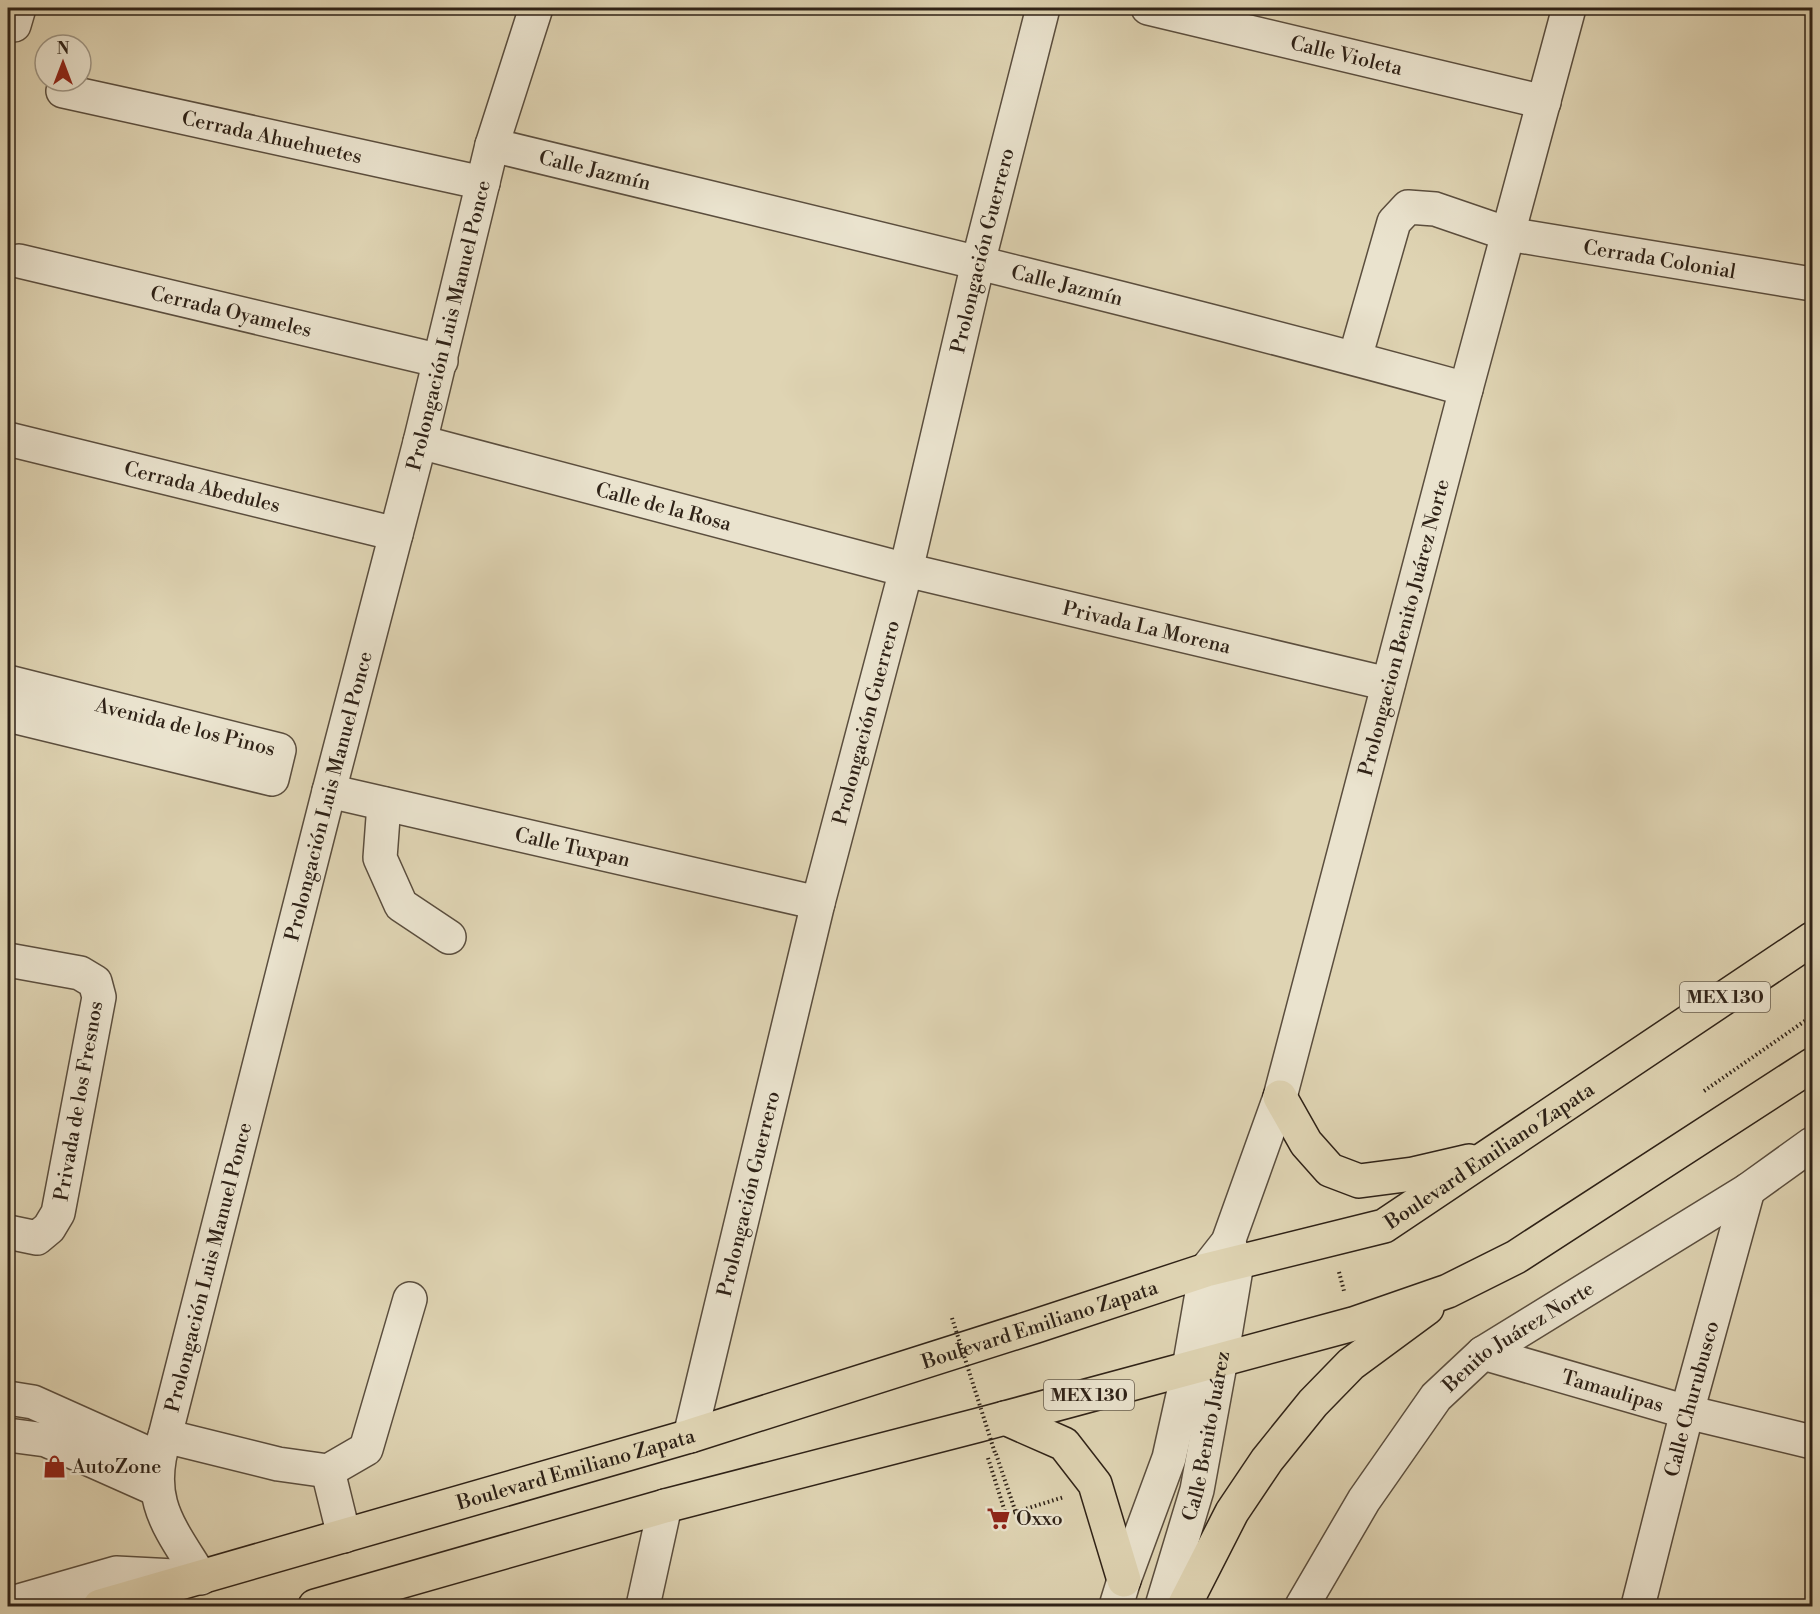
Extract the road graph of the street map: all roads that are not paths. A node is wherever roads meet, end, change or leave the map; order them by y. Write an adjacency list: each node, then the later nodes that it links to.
1 (536, 8): 7 (street, Prolongación Luis Manuel Ponce)
2 (1043, 8): 11 (street, Prolongación Guerrero)
3 (1148, 8): 6 (street, Calle Violeta)
4 (1569, 8): 6 (street, Prolongacion Benito Juárez Norte)
5 (72, 93): 8 (street, Cerrada Ahuehuetes)
6 (1544, 102): 9 (street, Prolongacion Benito Juárez Norte)
7 (492, 145): 8 (street, Prolongación Luis Manuel Ponce); 11 (street, Calle Jazmín)
8 (483, 183): 14 (street, Prolongación Luis Manuel Ponce)
9 (1508, 234): 12 (street, Cerrada Colonial); 13 (street, Cerrada Colonial); 15 (street, Prolongacion Benito Juárez Norte)
10 (19, 261): 14 (street, Cerrada Oyameles)
11 (978, 263): 13 (street, Calle Jazmín); 19 (street, Prolongación Guerrero)
12 (1812, 284)
13 (1355, 358): 15 (street, Calle Jazmín)
14 (441, 361): 17 (street, Prolongación Luis Manuel Ponce)
15 (1466, 389): 21 (street, Prolongacion Benito Juárez Norte)
16 (8, 439): 18 (street, Cerrada Abedules)
17 (420, 442): 18 (street, Prolongación Luis Manuel Ponce); 19 (street, Calle de la Rosa)
18 (396, 534): 23 (street, Prolongación Luis Manuel Ponce)
19 (906, 570): 21 (street, Privada La Morena); 25 (street, Prolongación Guerrero)
20 (8, 682): 22 (street, Avenida de los Pinos)
21 (1388, 684): 30 (street, Prolongacion Benito Juárez Norte)
22 (8, 715)
23 (329, 791): 24 (street, Calle Tuxpan); 47 (street, Prolongación Luis Manuel Ponce)
24 (384, 804): 25 (street, Calle Tuxpan); 26 (street)
25 (818, 903): 45 (street, Prolongación Guerrero)
26 (450, 938)
27 (1812, 939): 32 (main road, Boulevard Emiliano Zapata / MEX 130)
28 (8, 960): 34 (street, Privada de los Fresnos)
29 (1812, 1065): 36 (main road, MEX 130)
30 (1280, 1096): 32 (main road); 35 (street, Prolongacion Benito Juárez Norte)
31 (1812, 1144): 33 (street, Benito Juárez Norte)
32 (1488, 1156): 35 (main road, Boulevard Emiliano Zapata / MEX 130)
33 (1748, 1190): 38 (street, Benito Juárez Norte); 42 (street, Calle Churubusco)
34 (8, 1232)
35 (1224, 1258): 39 (street, Calle Benito Juárez); 40 (street, Calle Benito Juárez); 45 (main road, Boulevard Emiliano Zapata / MEX 130)
36 (1448, 1292): 39 (main road, MEX 130); 60 (main road)
37 (410, 1299): 48 (street)
38 (1483, 1353): 42 (street, Tamaulipas); 61 (street, Benito Juárez Norte)
39 (1221, 1359): 40 (main road, MEX 130); 59 (street, Calle Benito Juárez)
40 (1189, 1368): 43 (main road, MEX 130); 53 (street, Calle Benito Juárez)
41 (8, 1398): 47 (street)
42 (1687, 1412): 46 (street, Tamaulipas); 62 (street, Calle Churubusco)
43 (992, 1422): 49 (main road, MEX 130); 53 (main road)
44 (8, 1435): 47 (street)
45 (690, 1437): 50 (main road, Boulevard Emiliano Zapata / MEX 130)
46 (1812, 1443)
47 (160, 1461): 48 (street); 51 (street)
48 (328, 1471): 50 (street)
49 (665, 1506): 52 (main road, MEX 130); 58 (street)
50 (344, 1536): 51 (main road, Boulevard Emiliano Zapata / MEX 130)
51 (201, 1578): 54 (street, Boulevard Emiliano Zapata); 55 (main road, Boulevard Emiliano Zapata / MEX 130)
52 (403, 1581): 56 (main road, MEX 130); 57 (street)
53 (1120, 1593)
54 (8, 1604)
55 (104, 1605)
56 (315, 1606)
57 (357, 1606)
58 (643, 1606)
59 (1162, 1606)
60 (1184, 1606)
61 (1302, 1606)
62 (1638, 1606)

